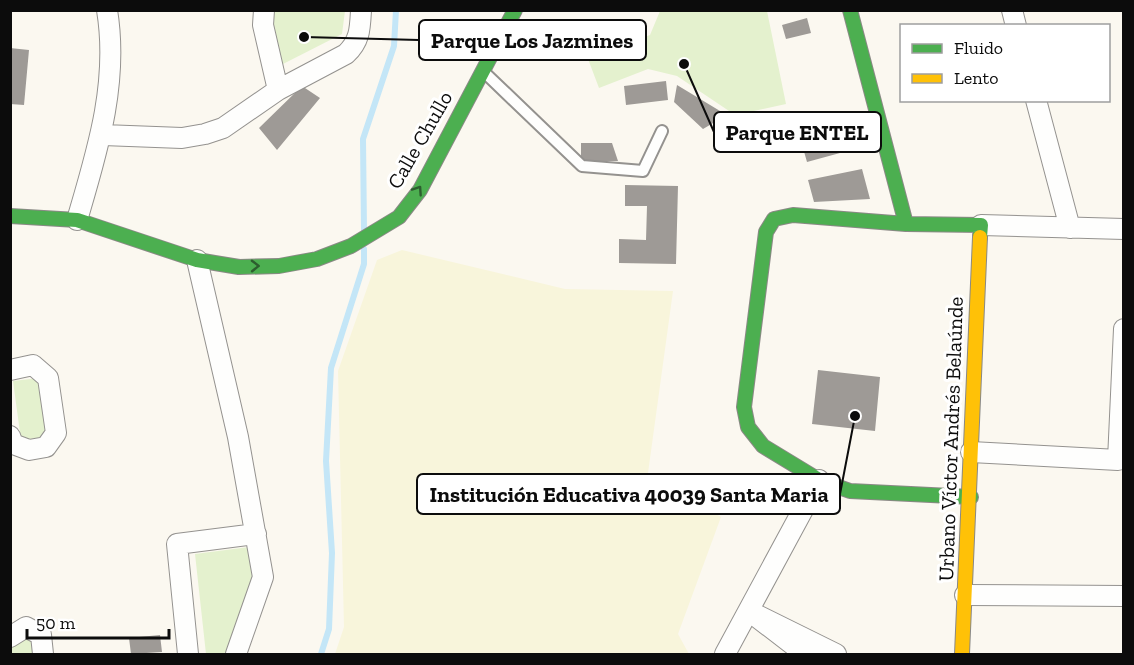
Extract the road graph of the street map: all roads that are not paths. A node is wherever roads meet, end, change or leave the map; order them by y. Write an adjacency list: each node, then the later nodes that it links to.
1 (107, 10): 10 (street)
2 (264, 10): 7 (street)
3 (361, 10): 7 (street)
4 (515, 10): 6 (street, Calle Chullo)
5 (850, 10): 13 (street)
6 (482, 70): 9 (lane); 17 (street, Calle Chullo, one-way to 6)
7 (278, 90): 10 (street)
8 (1037, 102): 15 (street)
9 (662, 131)
10 (103, 135): 12 (street)
11 (10, 216): 12 (street, Calle Chullo)
12 (77, 220): 17 (street, Calle Chullo)
13 (906, 224): 14 (street); 24 (street)
14 (981, 225): 15 (street); 22 (street, Urbano Víctor Andrés Belaúnde)
15 (1070, 228): 16 (street)
16 (1124, 229)
17 (197, 260): 26 (street)
18 (1124, 330): 19 (street)
19 (1123, 361): 23 (street)
20 (10, 370): 21 (street)
21 (10, 436)
22 (971, 452): 23 (street); 25 (street, Urbano Víctor Andrés Belaúnde)
23 (1121, 460)
24 (819, 480): 25 (street); 29 (street)
25 (970, 497): 27 (street, Urbano Víctor Andrés Belaúnde)
26 (256, 534): 32 (street); 33 (street)
27 (965, 595): 28 (street); 37 (street, Urbano Víctor Andrés Belaúnde)
28 (1124, 596)
29 (749, 611): 34 (street); 35 (street); 36 (street)
30 (10, 637): 31 (street)
31 (44, 654)
32 (188, 654)
33 (236, 654)
34 (725, 654)
35 (806, 654)
36 (836, 654)
37 (962, 654)

